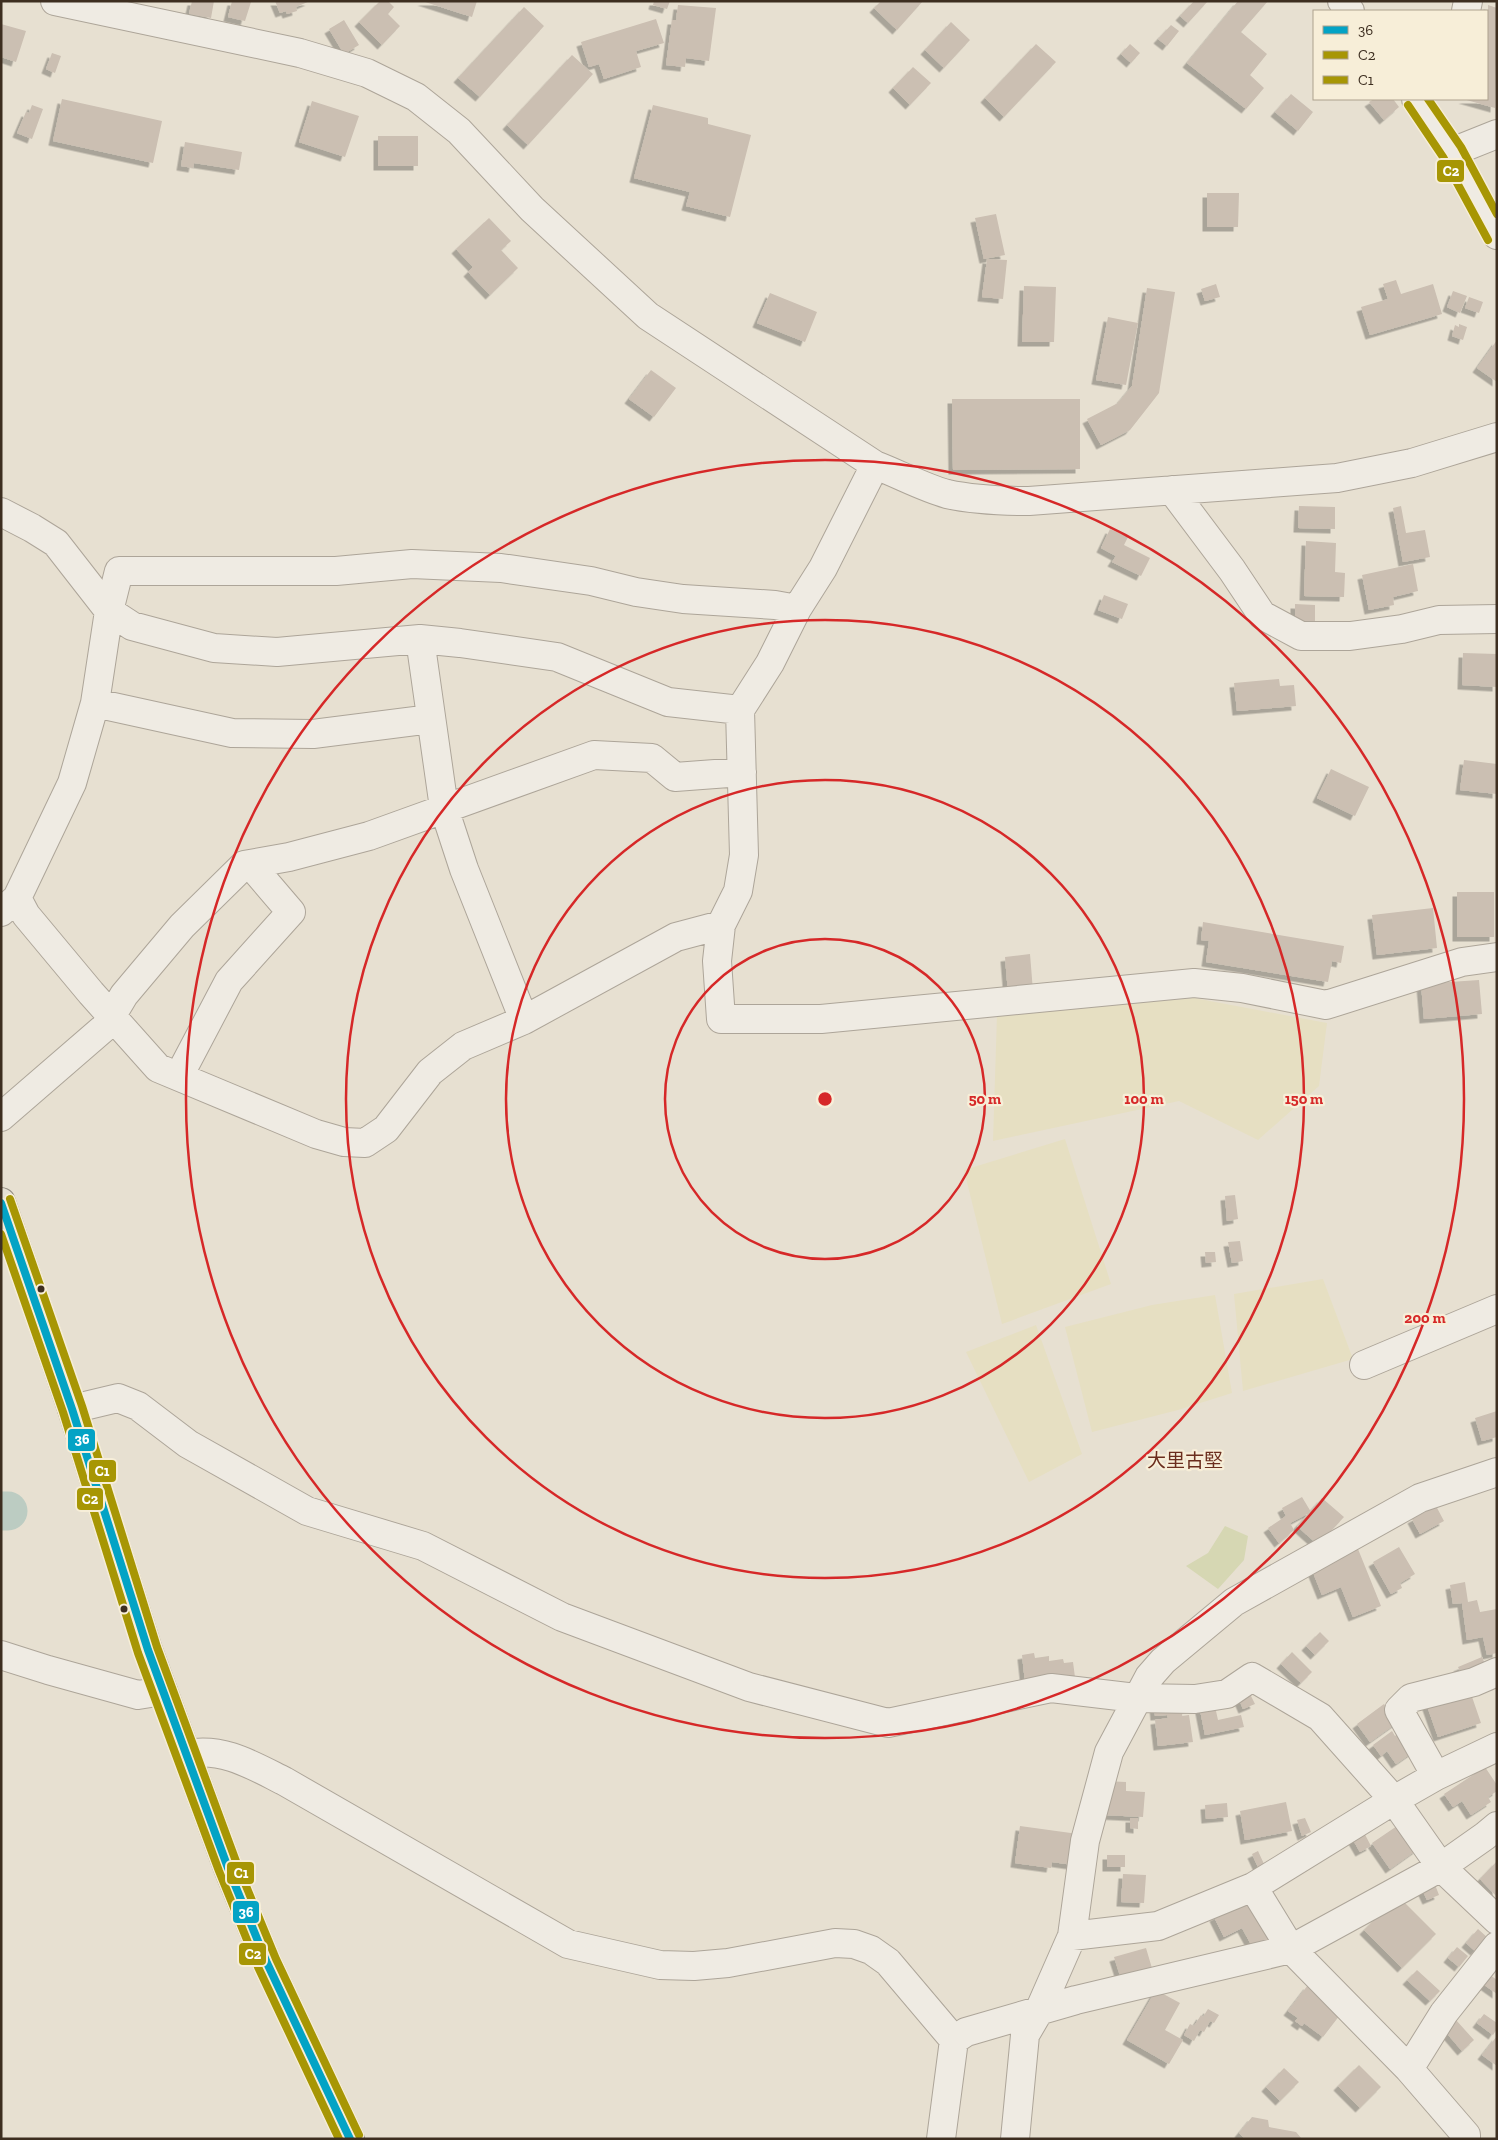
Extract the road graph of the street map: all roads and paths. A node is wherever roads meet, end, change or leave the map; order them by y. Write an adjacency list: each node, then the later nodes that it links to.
1 (55, 1): 7 (street)
2 (1426, 102): 4 (street)
3 (1497, 134): 4 (street)
4 (1452, 152): 5 (street)
5 (1497, 234)
6 (1497, 437): 8 (street)
7 (875, 464): 8 (street); 10 (street)
8 (1172, 490): 12 (street)
9 (1, 512): 11 (street)
10 (797, 609): 11 (street); 15 (street)
11 (109, 611): 13 (street); 14 (street)
12 (1497, 620)
13 (420, 639): 15 (street); 16 (street)
14 (95, 703): 16 (street); 20 (street)
15 (740, 710): 17 (street)
16 (431, 719): 18 (street)
17 (742, 772): 18 (street); 21 (street)
18 (444, 808): 19 (street); 24 (street)
19 (250, 864): 23 (street); 25 (street)
20 (9, 905): 23 (street)
21 (721, 925): 22 (street); 24 (street)
22 (1497, 957)
23 (112, 1014): 25 (street); 26 (street)
24 (524, 1020): 25 (street)
25 (179, 1076)
26 (1, 1117)
27 (1, 1202): 28 (main road)
28 (6, 1232): 31 (main road)
29 (1497, 1309): 30 (street)
30 (1364, 1365)
31 (72, 1409): 35 (main road); 36 (street)
32 (1497, 1472): 36 (street)
33 (1, 1654): 35 (street)
34 (1497, 1672): 39 (street)
35 (163, 1691): 38 (main road)
36 (1136, 1698): 40 (street); 45 (street)
37 (1497, 1747): 39 (street)
38 (187, 1754): 49 (street); 51 (main road)
39 (1436, 1776): 40 (street)
40 (1394, 1800): 42 (street); 43 (street)
41 (1497, 1826): 42 (street)
42 (1441, 1867): 44 (street); 47 (street)
43 (1253, 1887): 45 (street); 47 (street)
44 (1497, 1920)
45 (1072, 1936): 48 (street)
46 (1497, 1946): 50 (street)
47 (1291, 1949): 48 (street); 50 (street)
48 (1039, 2010): 49 (street); 53 (street)
49 (954, 2040): 52 (street)
50 (1409, 2068): 54 (street)
51 (350, 2139)
52 (941, 2139)
53 (1015, 2139)
54 (1466, 2139)

